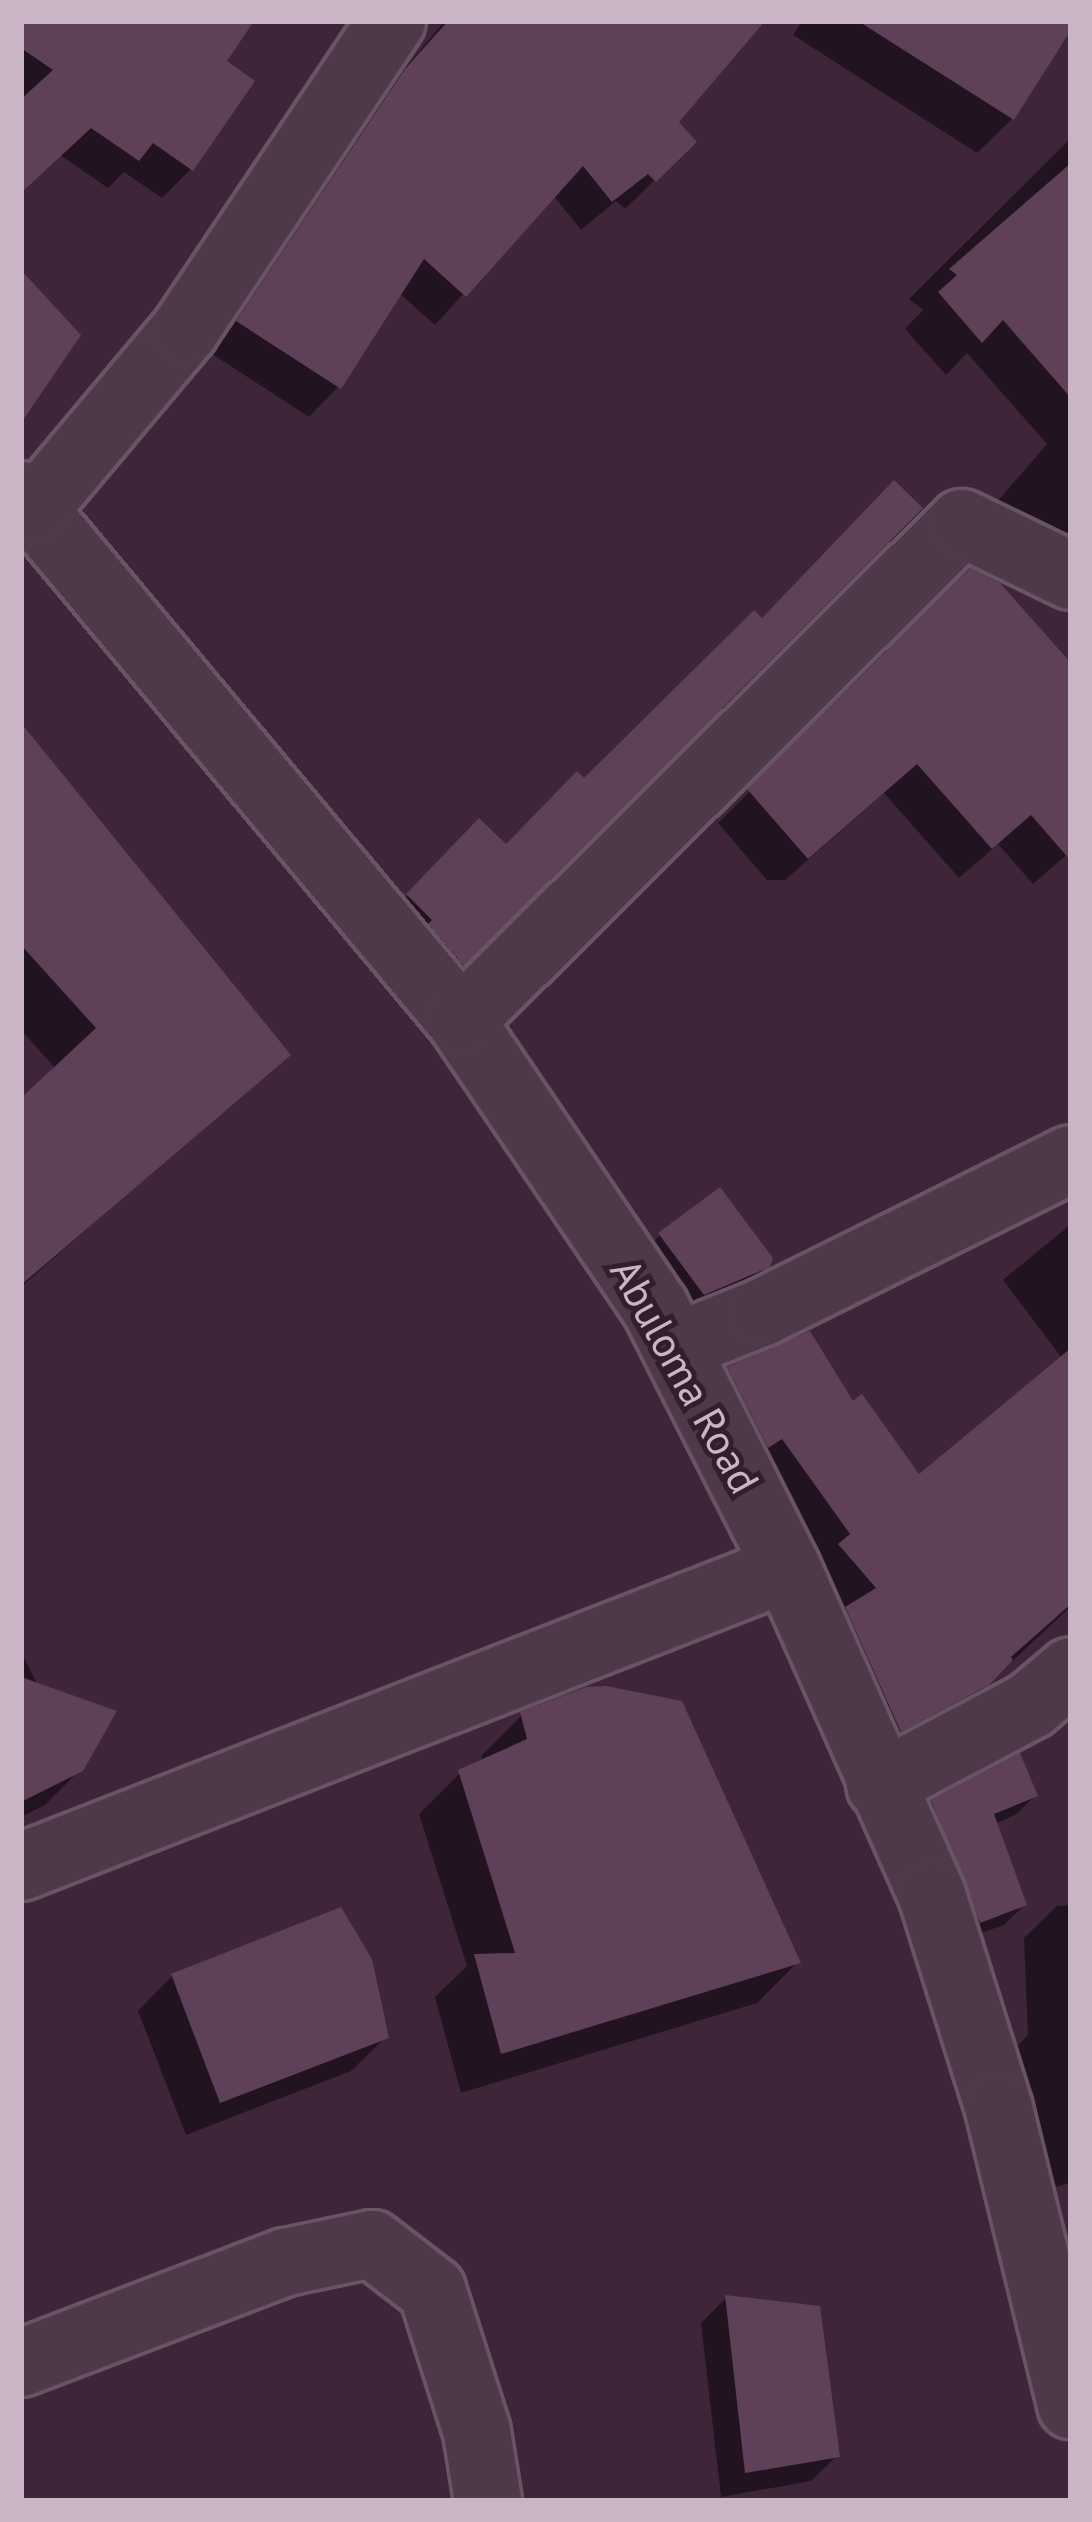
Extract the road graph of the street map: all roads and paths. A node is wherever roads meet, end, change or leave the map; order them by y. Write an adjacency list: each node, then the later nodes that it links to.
1 (392, 21): 2 (street)
2 (27, 502): 4 (street, Abuloma Road)
3 (1071, 576): 4 (street)
4 (460, 1021): 6 (street, Abuloma Road)
5 (1071, 1159): 6 (street)
6 (676, 1348): 7 (street, Abuloma Road)
7 (788, 1568): 9 (street, Abuloma Road); 10 (street)
8 (1071, 1671): 9 (street)
9 (880, 1785): 12 (street, Abuloma Road)
10 (21, 1867)
11 (21, 2362): 13 (street)
12 (1070, 2394)
13 (488, 2501)

